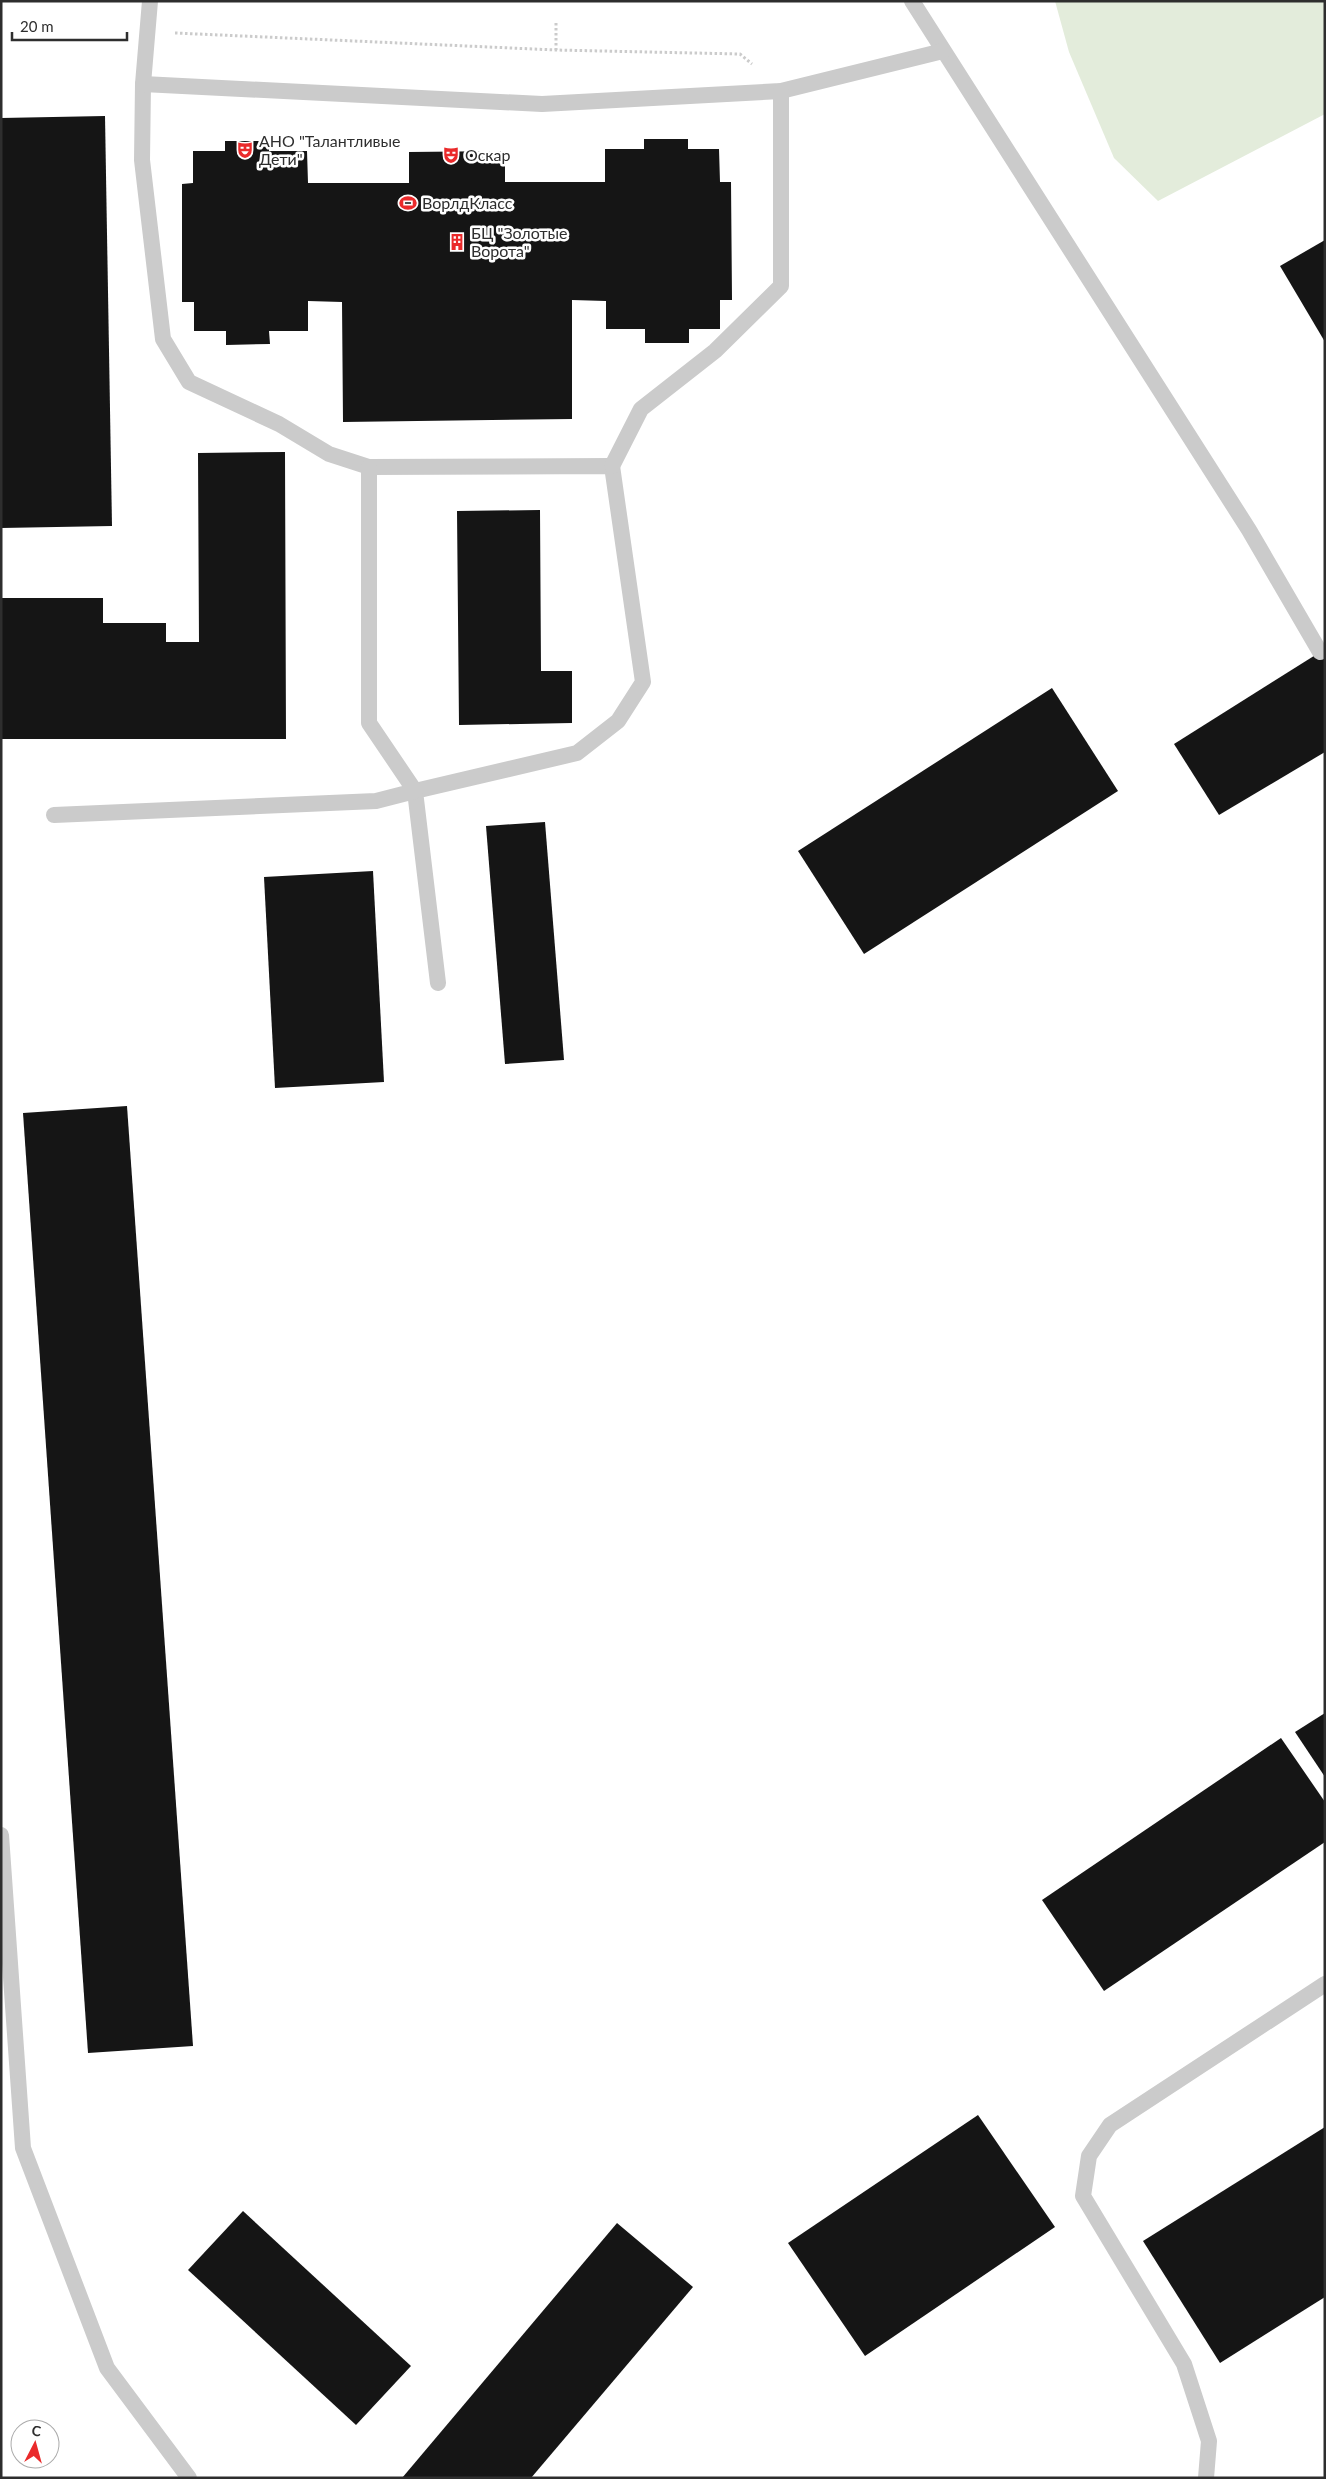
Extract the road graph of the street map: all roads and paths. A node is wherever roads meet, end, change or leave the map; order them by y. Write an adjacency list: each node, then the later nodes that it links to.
1 (150, 1): 4 (lane)
2 (912, 1): 6 (lane)
3 (556, 23): 5 (path)
4 (147, 32): 5 (path); 7 (lane)
5 (556, 50): 8 (path)
6 (943, 50): 8 (lane); 11 (lane)
7 (143, 84): 8 (lane); 10 (lane)
8 (781, 91): 9 (lane)
9 (612, 466): 10 (lane); 12 (lane)
10 (370, 467): 12 (lane)
11 (1320, 652)
12 (415, 791): 13 (lane); 14 (lane)
13 (54, 815)
14 (438, 983)
15 (1, 1835): 17 (lane)
16 (1325, 1984): 18 (lane)
17 (189, 2478)
18 (1206, 2478)

